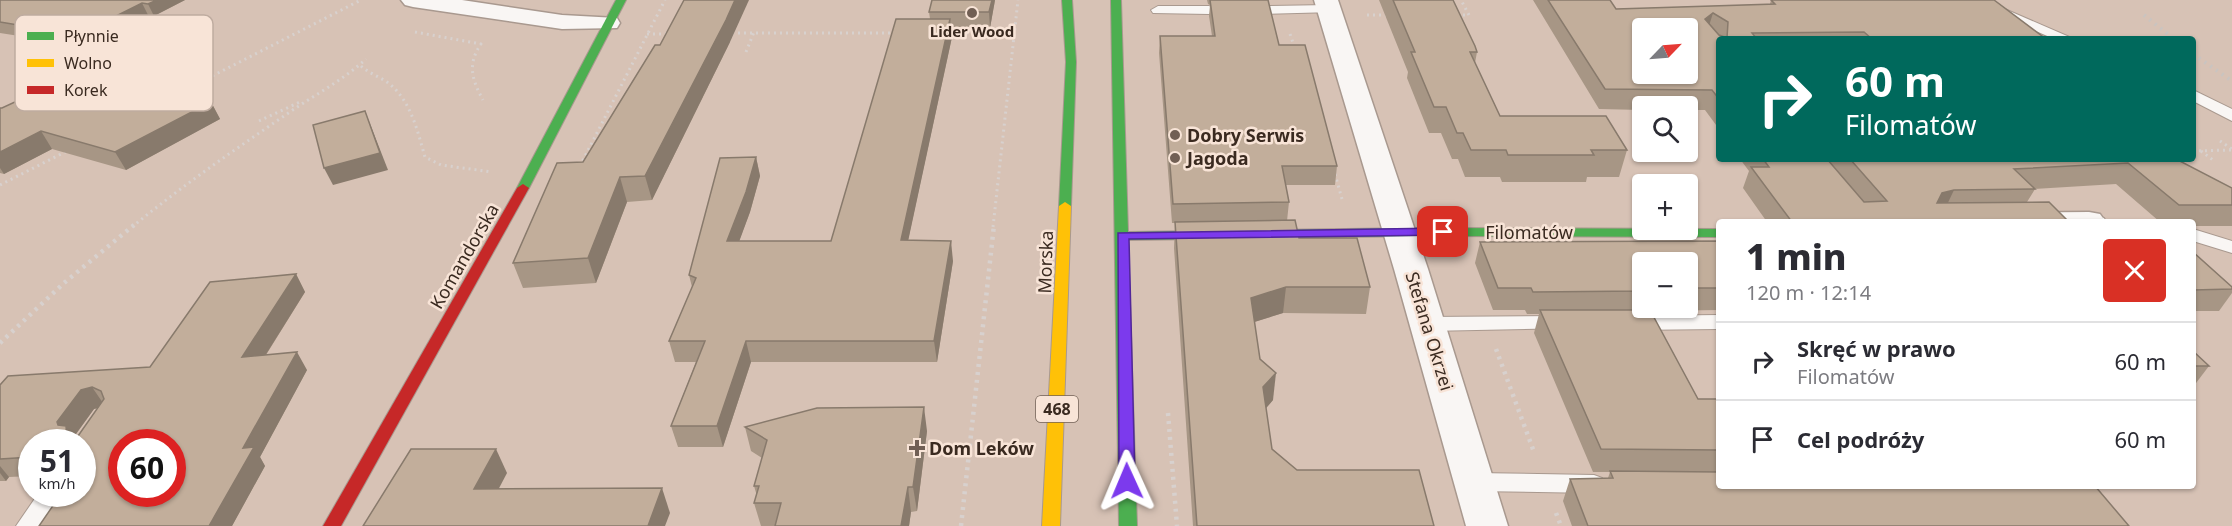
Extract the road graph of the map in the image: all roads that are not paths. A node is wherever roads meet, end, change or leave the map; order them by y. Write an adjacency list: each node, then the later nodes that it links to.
1 (412, 0): 6 (street)
2 (621, 0): 11 (main road, Komandorska)
3 (1067, 0): 29 (main road, Morska / 468)
4 (1116, 0): 17 (main road)
5 (1971, 0): 12 (lane)
6 (444, 2): 11 (street)
7 (1328, 5): 10 (lane); 15 (street, Stefana Okrzei)
8 (1158, 10): 9 (lane)
9 (1209, 10)
10 (1265, 10)
11 (608, 23): 28 (main road, Komandorska)
12 (2060, 36)
13 (2196, 97): 14 (lane)
14 (2232, 116)
15 (1399, 232): 16 (main road, Filomatów); 17 (main road, Filomatów); 23 (street, Stefana Okrzei)
16 (1716, 233)
17 (1122, 236): 30 (main road)
18 (2196, 236): 19 (lane)
19 (2232, 247)
20 (1716, 322): 22 (lane)
21 (1580, 323): 23 (lane)
22 (1614, 323)
23 (1427, 324): 24 (street, Stefana Okrzei)
24 (1474, 482): 25 (lane); 31 (street, Stefana Okrzei)
25 (1615, 484)
26 (42, 507): 27 (lane)
27 (28, 526)
28 (332, 526)
29 (1051, 526)
30 (1128, 526)
31 (1487, 526)

